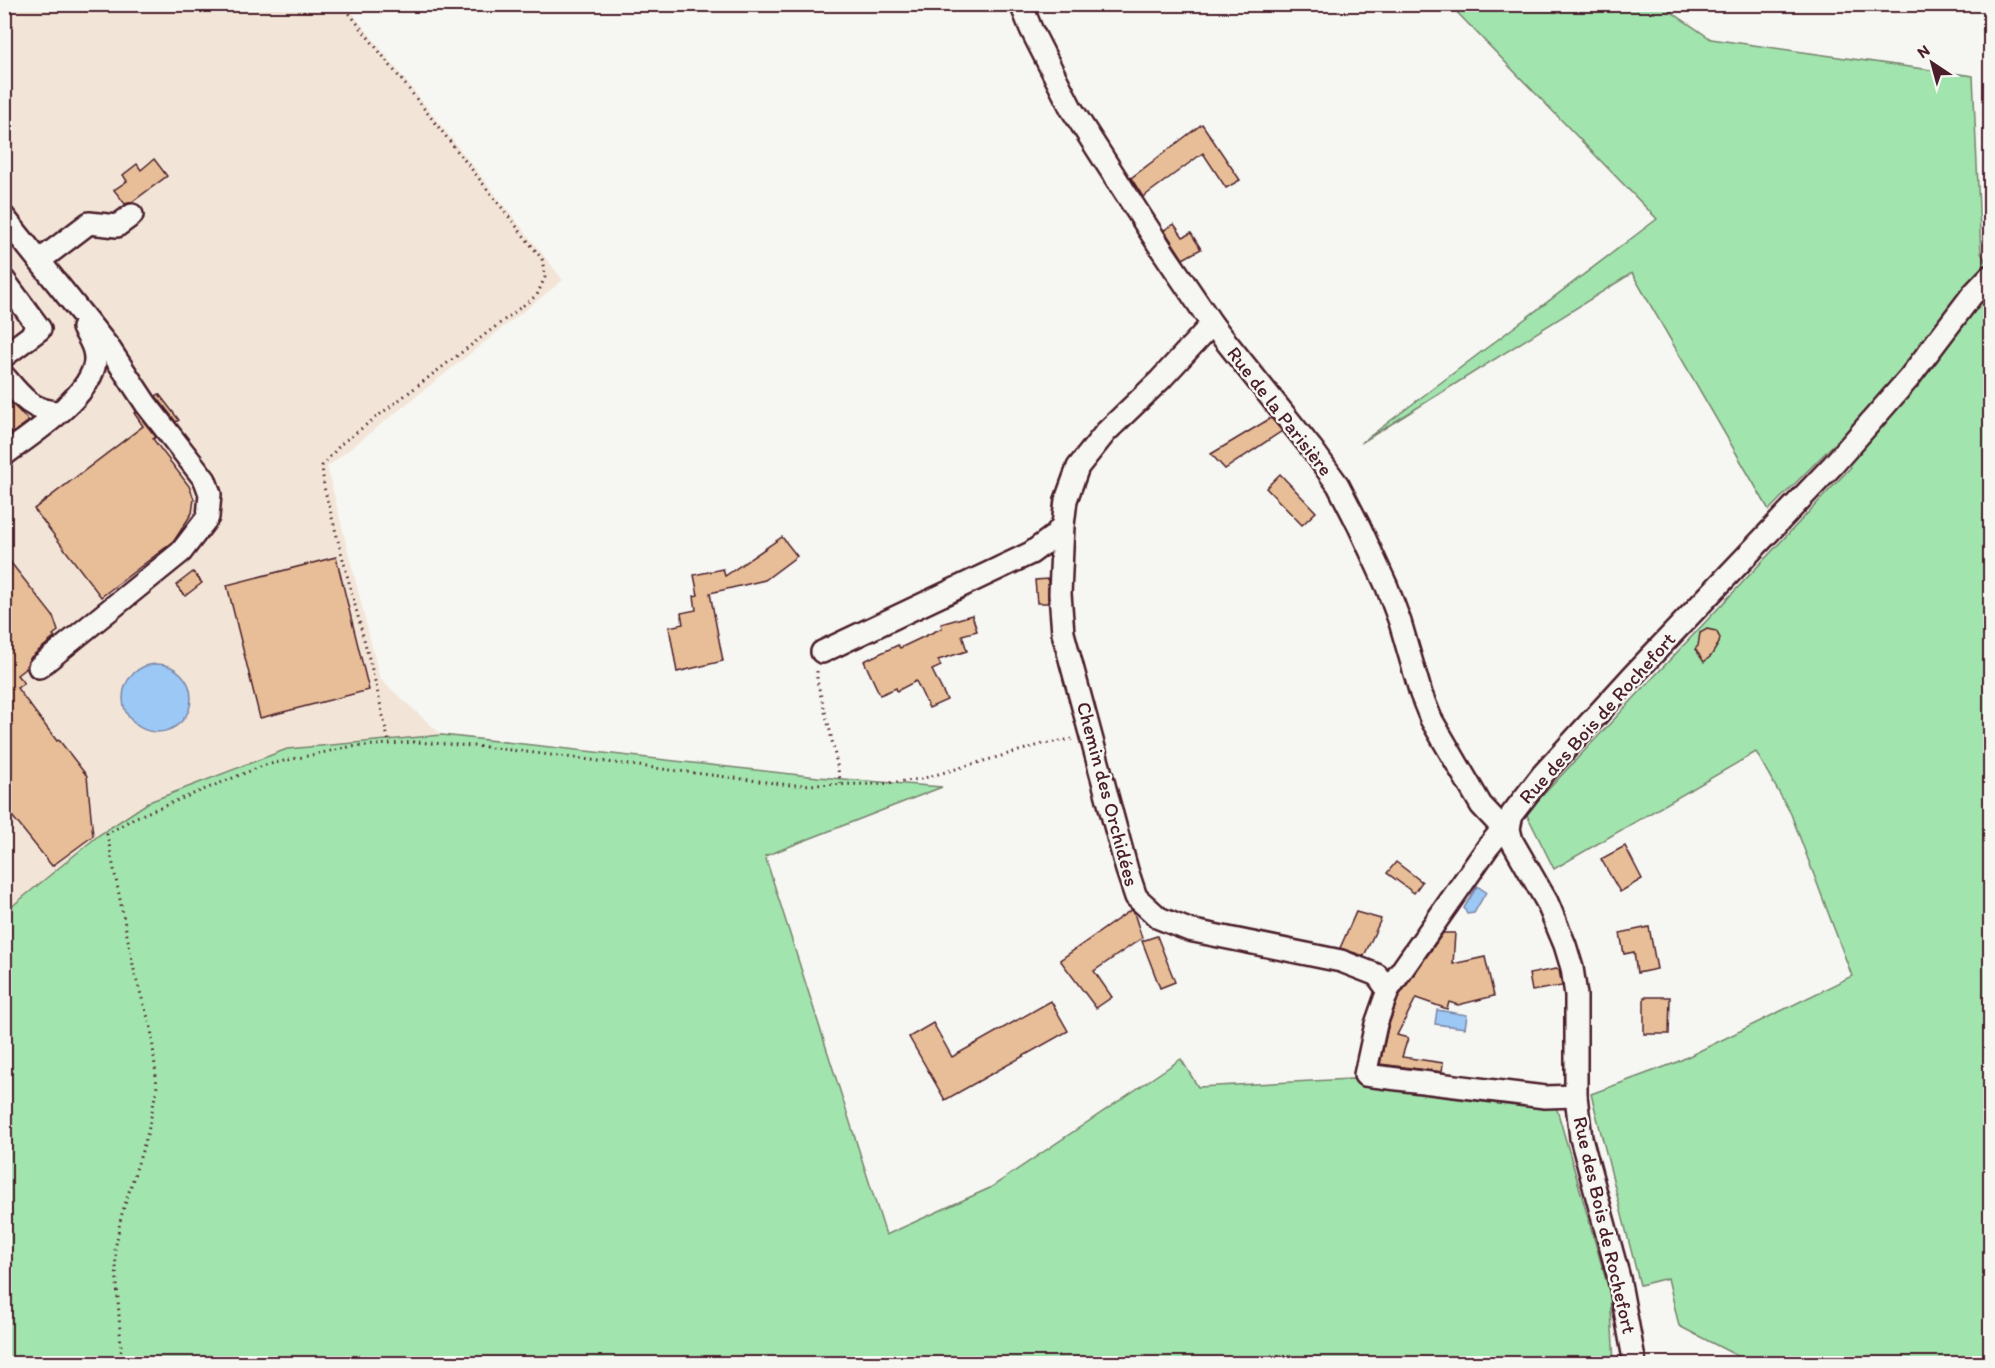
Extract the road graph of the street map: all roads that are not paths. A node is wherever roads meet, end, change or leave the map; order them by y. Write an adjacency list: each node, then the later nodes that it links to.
1 (1021, 4): 7 (street, Rue de la Parisière)
2 (132, 215): 4 (street)
3 (4, 217): 4 (street)
4 (45, 268): 10 (street); 14 (street)
5 (1990, 276): 15 (street, Rue des Bois de Rochefort)
6 (4, 280): 8 (street)
7 (1212, 324): 12 (street, Chemin des Orchidées); 15 (street, Rue de la Parisière)
8 (4, 356)
9 (4, 376): 10 (street)
10 (59, 412): 11 (street)
11 (4, 455)
12 (1063, 525): 13 (street); 16 (street, Chemin des Orchidées)
13 (822, 652)
14 (39, 667)
15 (1509, 829): 16 (street); 17 (street, Rue des Bois de Rochefort)
16 (1388, 990): 17 (street)
17 (1576, 1096): 18 (street, Rue des Bois de Rochefort)
18 (1635, 1364)

